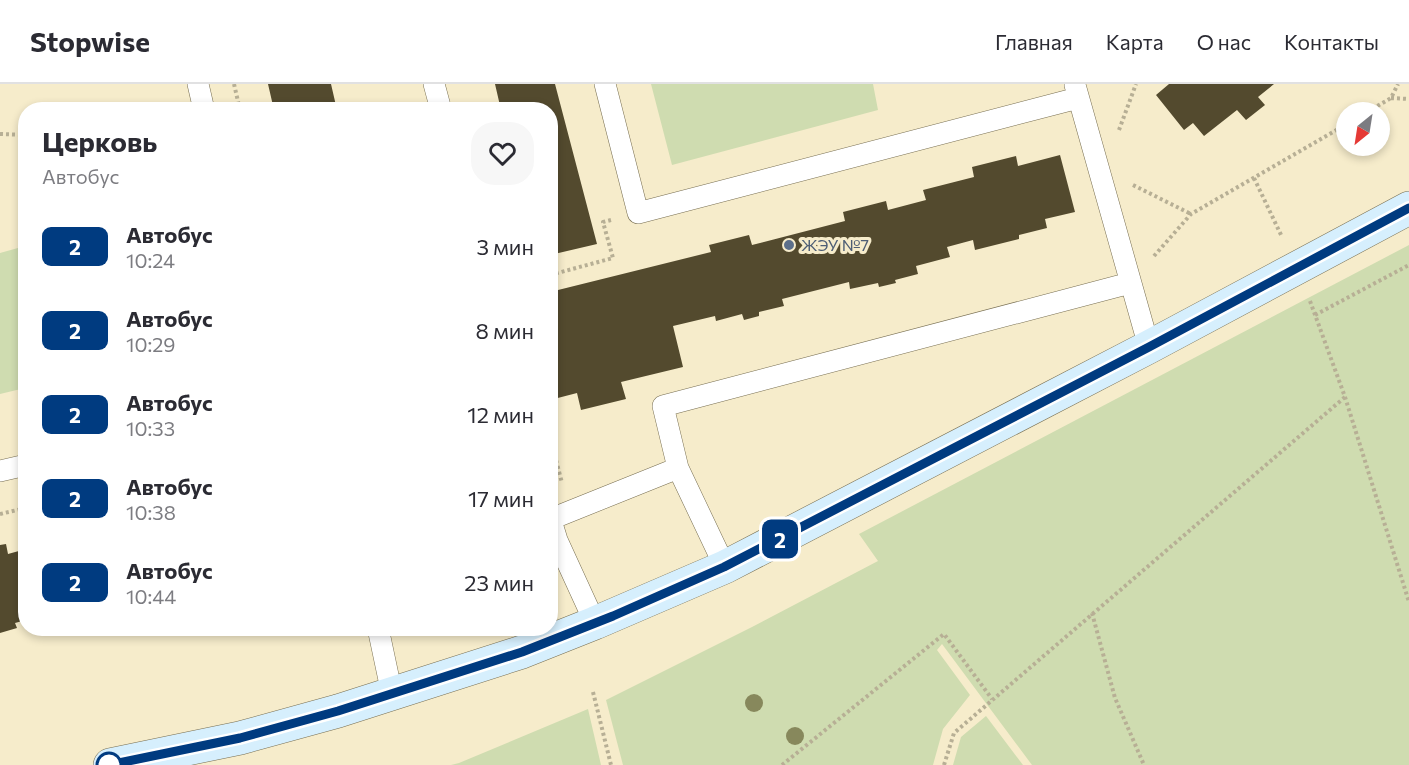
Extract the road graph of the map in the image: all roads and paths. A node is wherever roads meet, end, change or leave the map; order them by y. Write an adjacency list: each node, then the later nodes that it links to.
1 (198, 84): 10 (lane)
2 (234, 84): 11 (path)
3 (434, 84): 12 (lane)
4 (605, 84): 21 (lane)
5 (1136, 84): 16 (path)
6 (1398, 84): 8 (path)
7 (1076, 91): 21 (lane); 26 (lane)
8 (1391, 98): 9 (path); 13 (path)
9 (1409, 99)
10 (202, 102)
11 (238, 102)
12 (439, 102)
13 (1384, 102)
14 (1336, 130): 18 (path)
15 (0, 134): 17 (path)
16 (1117, 134)
17 (18, 135)
18 (1254, 178): 22 (path); 23 (path)
19 (1130, 184): 22 (path)
20 (1409, 208): 29 (main road)
21 (638, 213): 25 (path)
22 (1191, 214): 26 (path)
23 (1285, 244)
24 (1409, 265): 28 (path)
25 (558, 273)
26 (1130, 283): 29 (lane); 32 (lane)
27 (1306, 292): 28 (path)
28 (1316, 315): 30 (path)
29 (1149, 347): 38 (main road)
30 (1345, 397): 39 (path); 40 (path)
31 (18, 467): 33 (lane)
32 (678, 468): 36 (lane); 38 (lane)
33 (0, 471)
34 (18, 510): 35 (path)
35 (0, 514)
36 (558, 516)
37 (558, 542): 41 (lane)
38 (724, 567): 41 (main road)
39 (1409, 602)
40 (1092, 612): 45 (path); 50 (path)
41 (595, 623): 44 (main road)
42 (380, 636): 44 (lane)
43 (593, 692): 47 (path)
44 (392, 694): 46 (main road)
45 (992, 699): 48 (path); 49 (path)
46 (110, 765)
47 (611, 765)
48 (782, 765)
49 (945, 765)
50 (1144, 765)

